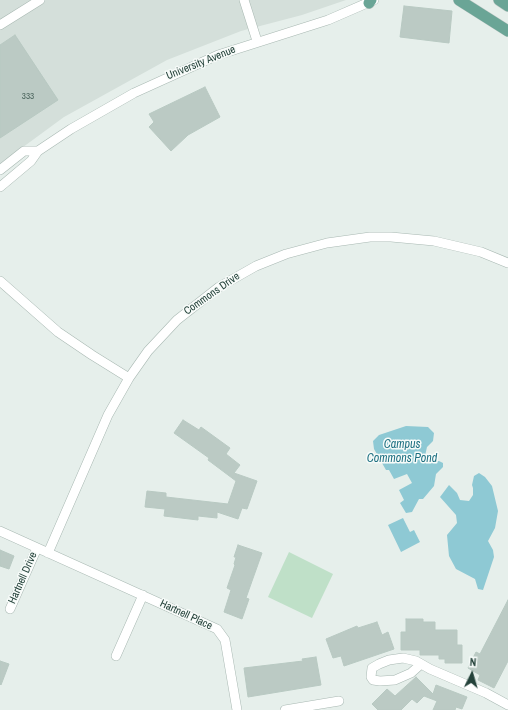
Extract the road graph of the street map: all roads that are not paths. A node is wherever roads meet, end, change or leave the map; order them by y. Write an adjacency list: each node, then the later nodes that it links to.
1 (40, 0): 7 (street)
2 (244, 0): 9 (street)
3 (459, 0): 8 (main road)
4 (498, 0): 6 (main road)
5 (371, 1): 9 (street, University Avenue)
6 (508, 6)
7 (0, 25)
8 (508, 31)
9 (258, 41): 10 (street, University Avenue)
10 (38, 151): 11 (street, University Avenue); 12 (street, University Avenue)
11 (0, 170)
12 (0, 187)
13 (508, 263): 15 (street, Commons Drive)
14 (0, 281): 15 (street)
15 (129, 378): 18 (street, Commons Drive)
16 (0, 531): 17 (street, Hartnell Place)
17 (36, 548): 18 (street, Hartnell Place); 20 (street, Hartnell Drive)
18 (48, 553): 19 (street, Hartnell Place)
19 (143, 595): 21 (street); 25 (street, Hartnell Place)
20 (10, 609)
21 (116, 656)
22 (421, 664): 22 (street); 24 (street)
23 (339, 701): 26 (street)
24 (508, 705)
25 (237, 710)
26 (285, 710)

